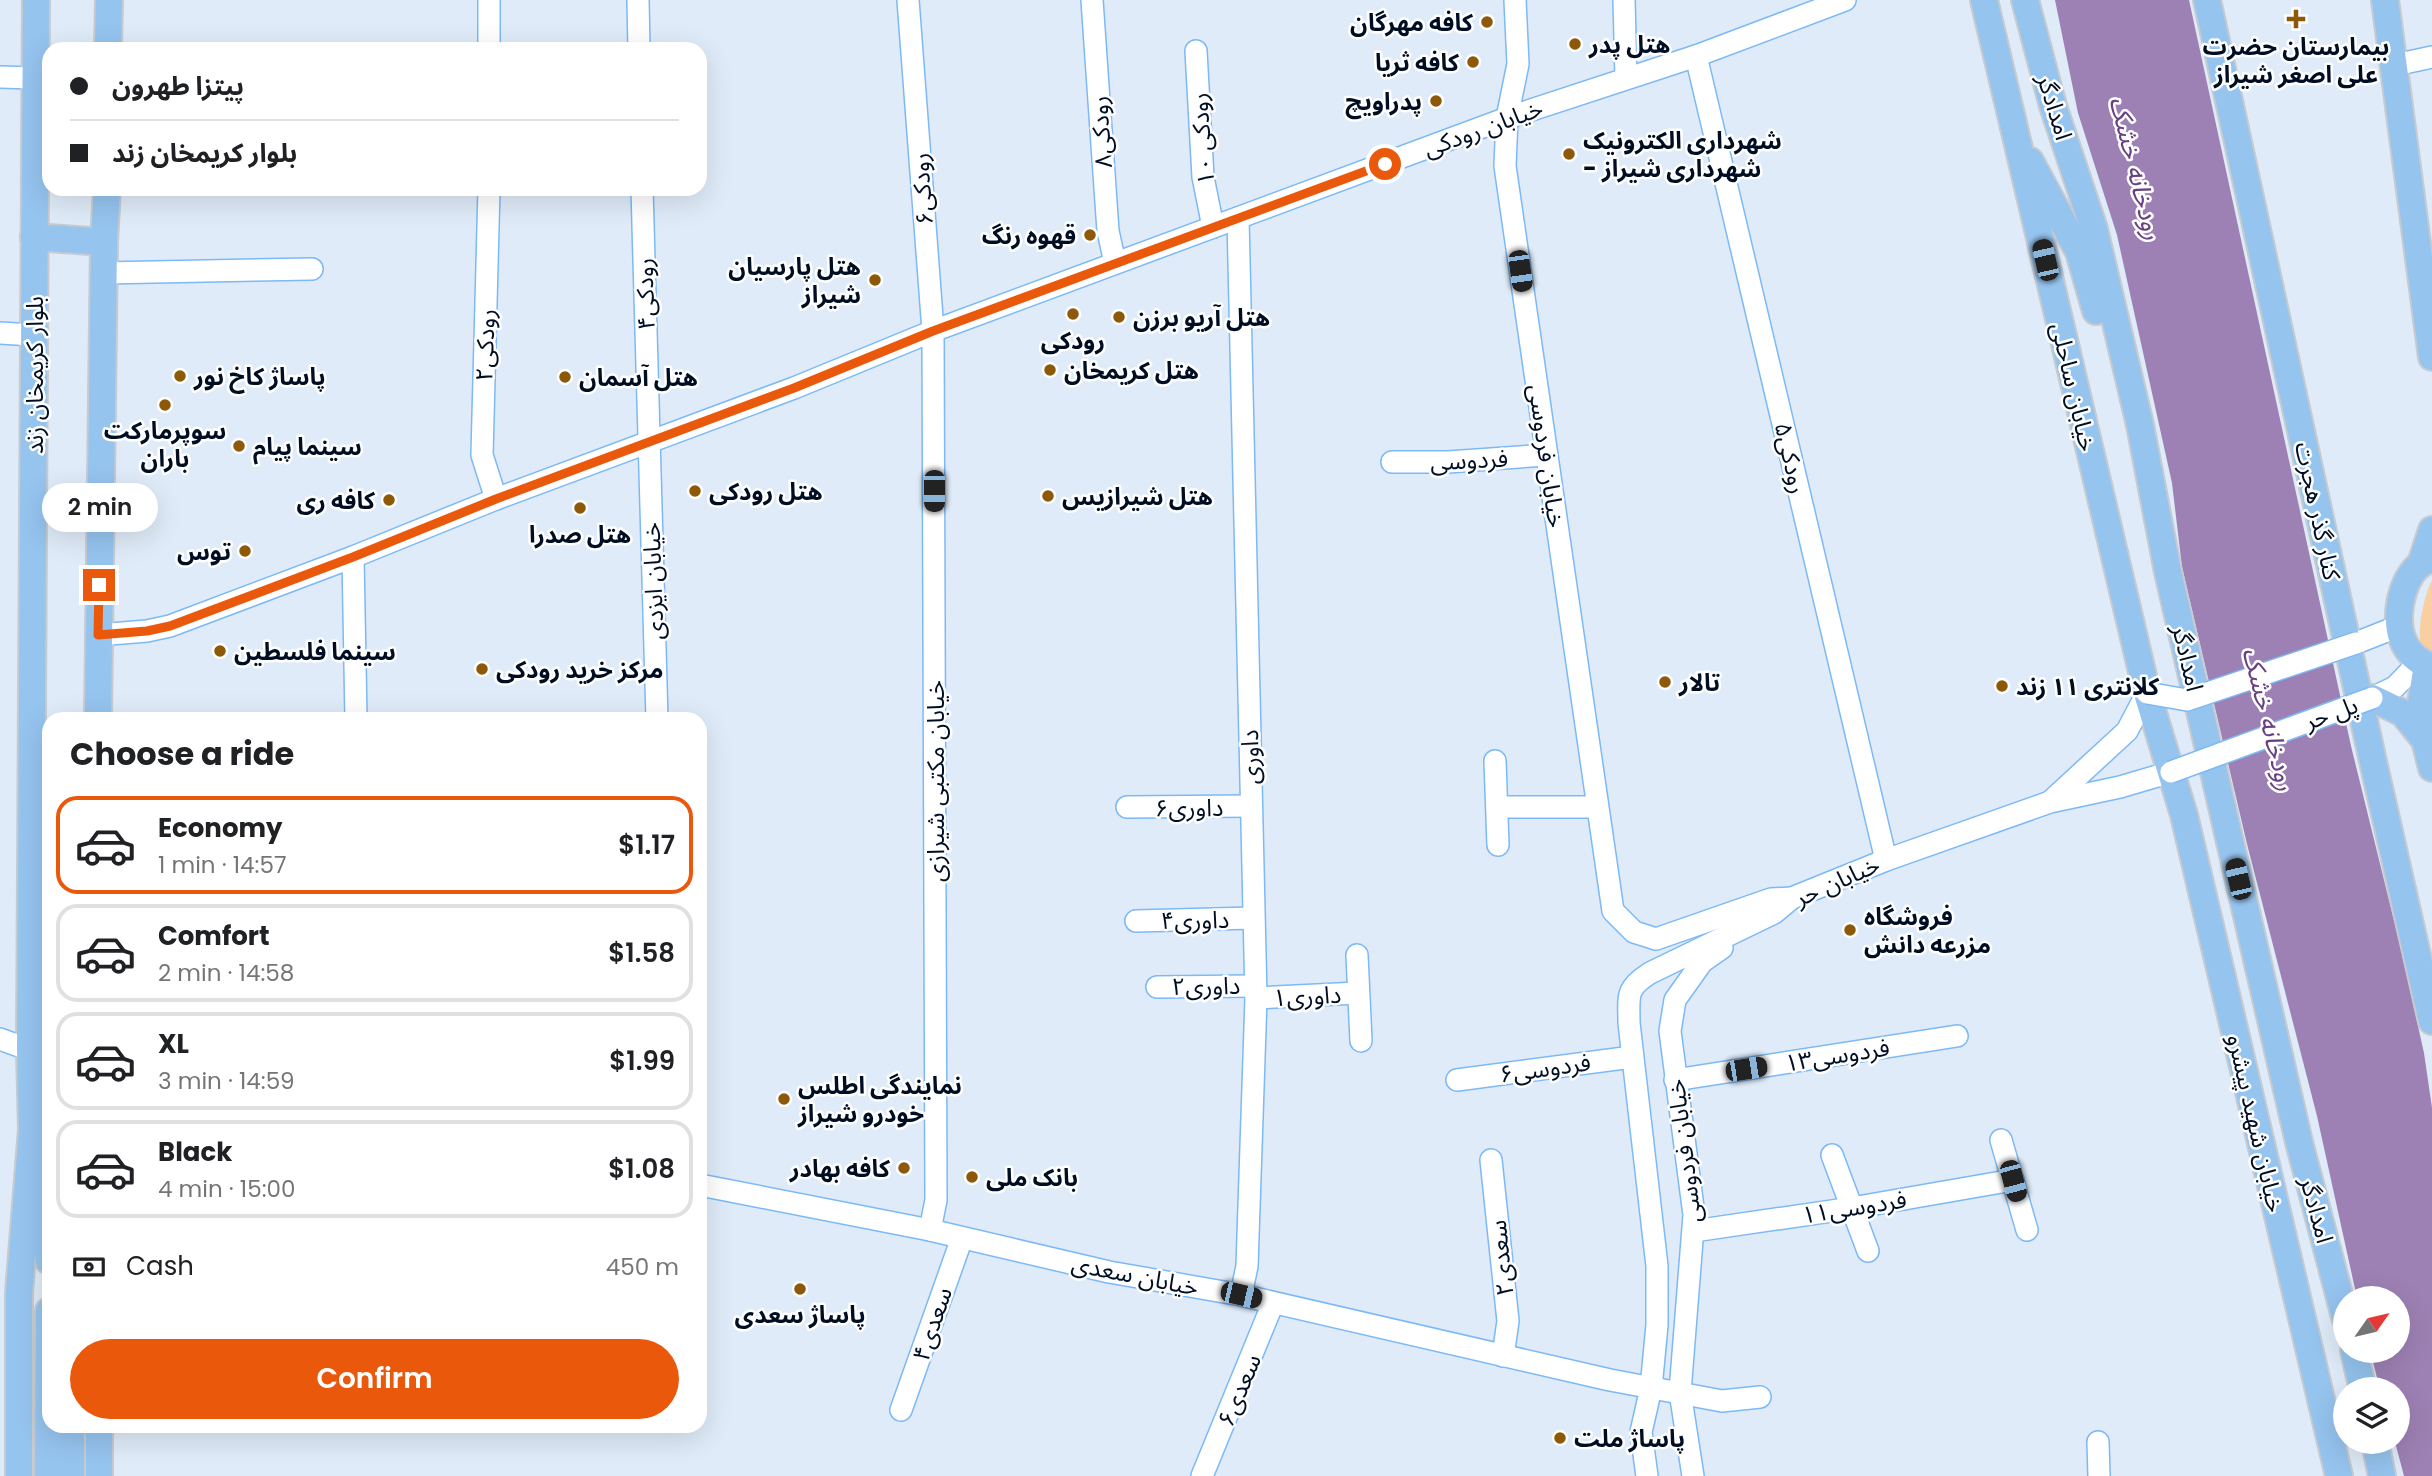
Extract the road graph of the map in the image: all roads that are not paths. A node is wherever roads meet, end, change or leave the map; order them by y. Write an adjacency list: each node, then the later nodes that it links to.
1 (36, 0): 22 (main road, بلوار کریمخان زند)
2 (108, 0): 14 (main road)
3 (489, 0): 15 (street)
4 (638, 0): 16 (street)
5 (908, 0): 37 (street, رودکی۶)
6 (1092, 0): 34 (street, رودکی۸)
7 (1516, 0): 24 (street, خیابان فردوسی)
8 (1624, 0): 23 (street)
9 (1845, 0): 18 (street, خیابان رودکی)
10 (1984, 0): 25 (main road, خیابان ساحلی)
11 (2025, 0): 48 (main road, امدادگر)
12 (2207, 0): 77 (main road, کنار گذر هجرت)
13 (2385, 0): 20 (main road)
14 (108, 42)
15 (489, 42)
16 (639, 42)
17 (1196, 51): 31 (street, رودکی ۱۰)
18 (1696, 56): 23 (street, خیابان رودکی); 67 (street, رودکی۵)
19 (2432, 57): 20 (street)
20 (2395, 65): 29 (main road)
21 (0, 77): 22 (street)
22 (34, 78): 32 (main road, بلوار کریمخان زند)
23 (1626, 78): 24 (street, خیابان رودکی)
24 (1507, 118): 30 (street, خیابان رودکی); 42 (street, خیابان فردوسی)
25 (2014, 130): 48 (main road); 52 (main road, خیابان ساحلی)
26 (107, 196): 33 (main road)
27 (489, 196): 44 (street, رودکی۲)
28 (642, 196): 41 (street, رودکی۴)
29 (2423, 207): 40 (main road)
30 (1238, 218): 31 (street, خیابان رودکی); 62 (street, داوری)
31 (1213, 227): 34 (street, خیابان رودکی)
32 (34, 237): 33 (main road); 39 (main road, بلوار کریمخان زند)
33 (104, 242): 36 (main road)
34 (1115, 263): 37 (street, خیابان رودکی)
35 (312, 269): 36 (street)
36 (104, 273): 50 (main road)
37 (933, 331): 41 (street, خیابان رودکی); 93 (street, خیابان مکتبی شیرازی)
38 (0, 334): 39 (street)
39 (33, 335): 81 (main road, بلوار کریمخان زند)
40 (2432, 357)
41 (650, 442): 44 (street, خیابان رودکی); 56 (street, خیابان ایزدی)
42 (1546, 455): 43 (street, فردوسی); 65 (street, خیابان فردوسی)
43 (1392, 462)
44 (496, 499): 46 (street, خیابان رودکی)
45 (2432, 530): 47 (main road)
46 (353, 557): 50 (street, خیابان رودکی); 55 (street)
47 (2427, 560): 49 (main road)
48 (2168, 572): 98 (main road, امدادگر)
49 (2399, 626): 51 (main road); 52 (street, bridge)
50 (98, 635): 54 (main road)
51 (2426, 665): 53 (street, پل حر); 57 (main road)
52 (2147, 692): 60 (main road, خیابان ساحلی); 61 (street, خیابان حر)
53 (2372, 698): 57 (main road); 60 (street, پل حر, bridge)
54 (98, 712)
55 (356, 712)
56 (657, 712)
57 (2424, 739): 59 (main road)
58 (1495, 761): 64 (street)
59 (2432, 768)
60 (2171, 772): 61 (street, خیابان حر); 120 (main road, خیابان شهید پیشرو)
61 (2050, 802): 67 (street, خیابان حر)
62 (1251, 806): 63 (street, داوری۶); 70 (street, داوری)
63 (1127, 807)
64 (1497, 807): 65 (street); 66 (street)
65 (1597, 807): 68 (street, خیابان فردوسی)
66 (1498, 845)
67 (1886, 860): 68 (street, خیابان حر)
68 (1792, 898): 69 (street, خیابان حر)
69 (1774, 913): 73 (street, خیابان حر); 84 (street, خیابان فردوسی)
70 (1253, 919): 71 (street, داوری۴); 75 (street, داوری)
71 (1136, 921)
72 (1357, 955): 76 (street)
73 (1634, 983): 82 (street, خیابان فردوسی)
74 (1157, 987): 75 (street, داوری۲)
75 (1255, 992): 76 (street, داوری۱); 99 (street, داوری)
76 (1358, 993): 80 (street)
77 (2432, 1021)
78 (1957, 1036): 84 (street, فردوسی۱۳)
79 (0, 1039): 81 (street)
80 (1361, 1041)
81 (30, 1050): 85 (main road, بلوار کریمخان زند)
82 (1632, 1057): 83 (street, فردوسی۶); 102 (street, خیابان فردوسی)
83 (1457, 1080)
84 (1675, 1080): 95 (street, خیابان فردوسی)
85 (32, 1129): 91 (main road, بلوار کریمخان زند); 110 (main road, بلوار کریمخان زند)
86 (2001, 1140): 89 (street)
87 (1832, 1155): 92 (street)
88 (1491, 1160): 101 (street, سعدی۲)
89 (2013, 1181): 92 (street, فردوسی۱۱); 94 (street)
90 (707, 1186): 93 (street, خیابان سعدی)
91 (42, 1207)
92 (1852, 1208): 95 (street, فردوسی۱۱); 97 (street)
93 (930, 1230): 96 (street, خیابان سعدی)
94 (2027, 1230)
95 (1694, 1231): 103 (street, خیابان فردوسی)
96 (962, 1238): 99 (street, خیابان سعدی); 105 (street, سعدی۴)
97 (1868, 1251)
98 (2337, 1286)
99 (1241, 1295): 100 (street, خیابان سعدی)
100 (1273, 1303): 101 (street, خیابان سعدی); 116 (street, سعدی۶)
101 (1503, 1356): 102 (street, خیابان سعدی)
102 (1651, 1388): 103 (street, خیابان سعدی); 117 (street, خیابان فردوسی)
103 (1680, 1392): 104 (street, خیابان سعدی); 118 (street, خیابان فردوسی)
104 (1760, 1397)
105 (901, 1410)
106 (48, 1433): 113 (main road)
107 (71, 1433): 114 (main road)
108 (99, 1433): 115 (main road)
109 (2098, 1442): 119 (street)
110 (9, 1450): 112 (main road, بلوار کریمخان زند)
111 (2377, 1454): 121 (main road)
112 (19, 1476)
113 (48, 1476)
114 (71, 1476)
115 (99, 1476)
116 (1202, 1476)
117 (1647, 1476)
118 (1693, 1476)
119 (2099, 1476)
120 (2339, 1476)
121 (2382, 1476)

